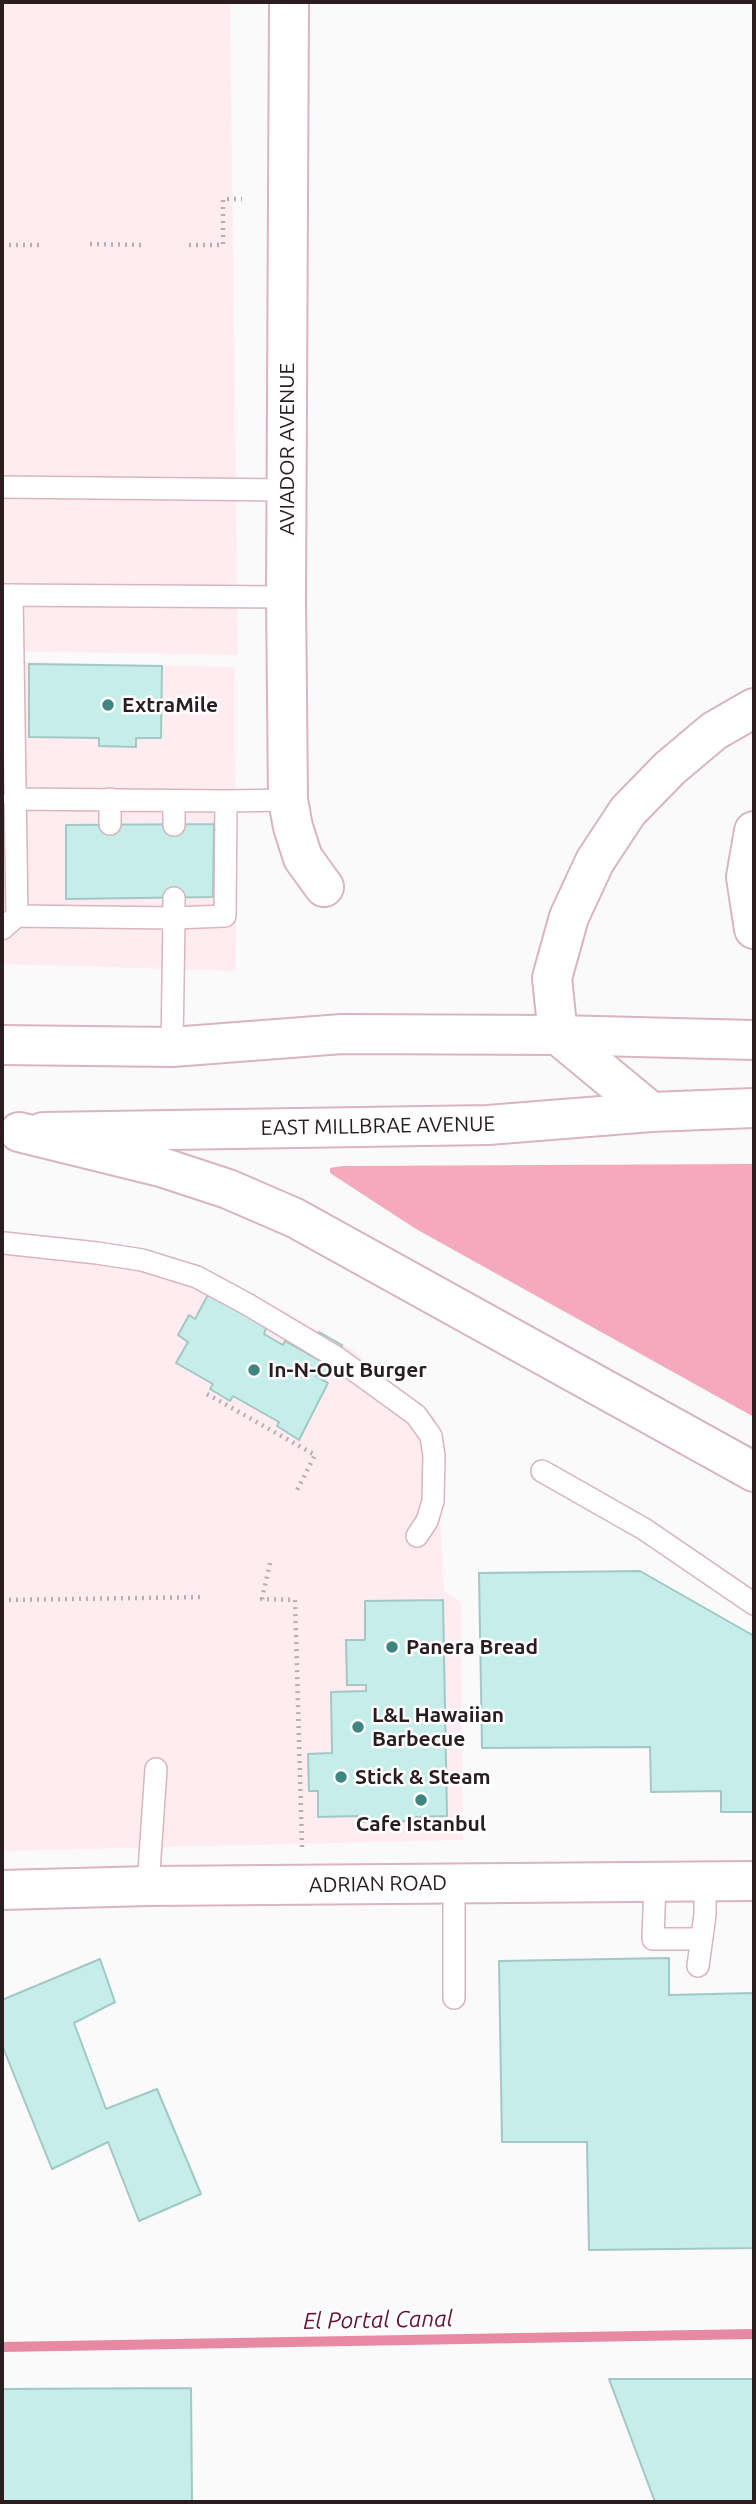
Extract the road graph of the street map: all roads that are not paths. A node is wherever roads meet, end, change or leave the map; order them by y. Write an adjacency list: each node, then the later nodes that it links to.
1 (289, 2): 3 (main road, AVIADOR AVENUE)
2 (2, 487): 3 (lane)
3 (286, 490): 5 (main road, AVIADOR AVENUE)
4 (7, 595): 5 (lane); 7 (lane)
5 (286, 597): 9 (main road, AVIADOR AVENUE)
6 (754, 708): 19 (main road)
7 (14, 799): 8 (lane); 17 (lane)
8 (110, 799): 10 (lane); 12 (lane)
9 (288, 800): 11 (lane); 15 (main road, AVIADOR AVENUE)
10 (174, 801): 11 (lane); 13 (lane)
11 (226, 801): 16 (lane)
12 (110, 824)
13 (174, 825)
14 (754, 831): 18 (main road)
15 (324, 887)
16 (174, 908): 17 (lane); 22 (lane)
17 (10, 923)
18 (754, 929)
19 (558, 1035): 20 (main road); 22 (main road); 24 (main road)
20 (754, 1040)
21 (2, 1045): 22 (main road)
22 (172, 1047)
23 (754, 1108): 24 (main road, EAST MILLBRAE AVENUE)
24 (651, 1112): 25 (main road, EAST MILLBRAE AVENUE)
25 (10, 1132): 28 (main road)
26 (4, 1243): 29 (lane)
27 (542, 1471): 30 (lane)
28 (754, 1472)
29 (417, 1536)
30 (754, 1604)
31 (156, 1769): 36 (lane)
32 (655, 1881): 33 (main road, ADRIAN ROAD); 35 (main road, ADRIAN ROAD); 38 (lane)
33 (705, 1881): 34 (main road, ADRIAN ROAD); 38 (lane)
34 (754, 1881)
35 (454, 1883): 36 (main road, ADRIAN ROAD); 40 (lane)
36 (148, 1886): 37 (main road, ADRIAN ROAD)
37 (2, 1890)
38 (701, 1940): 39 (lane)
39 (698, 1966)
40 (454, 1998)

